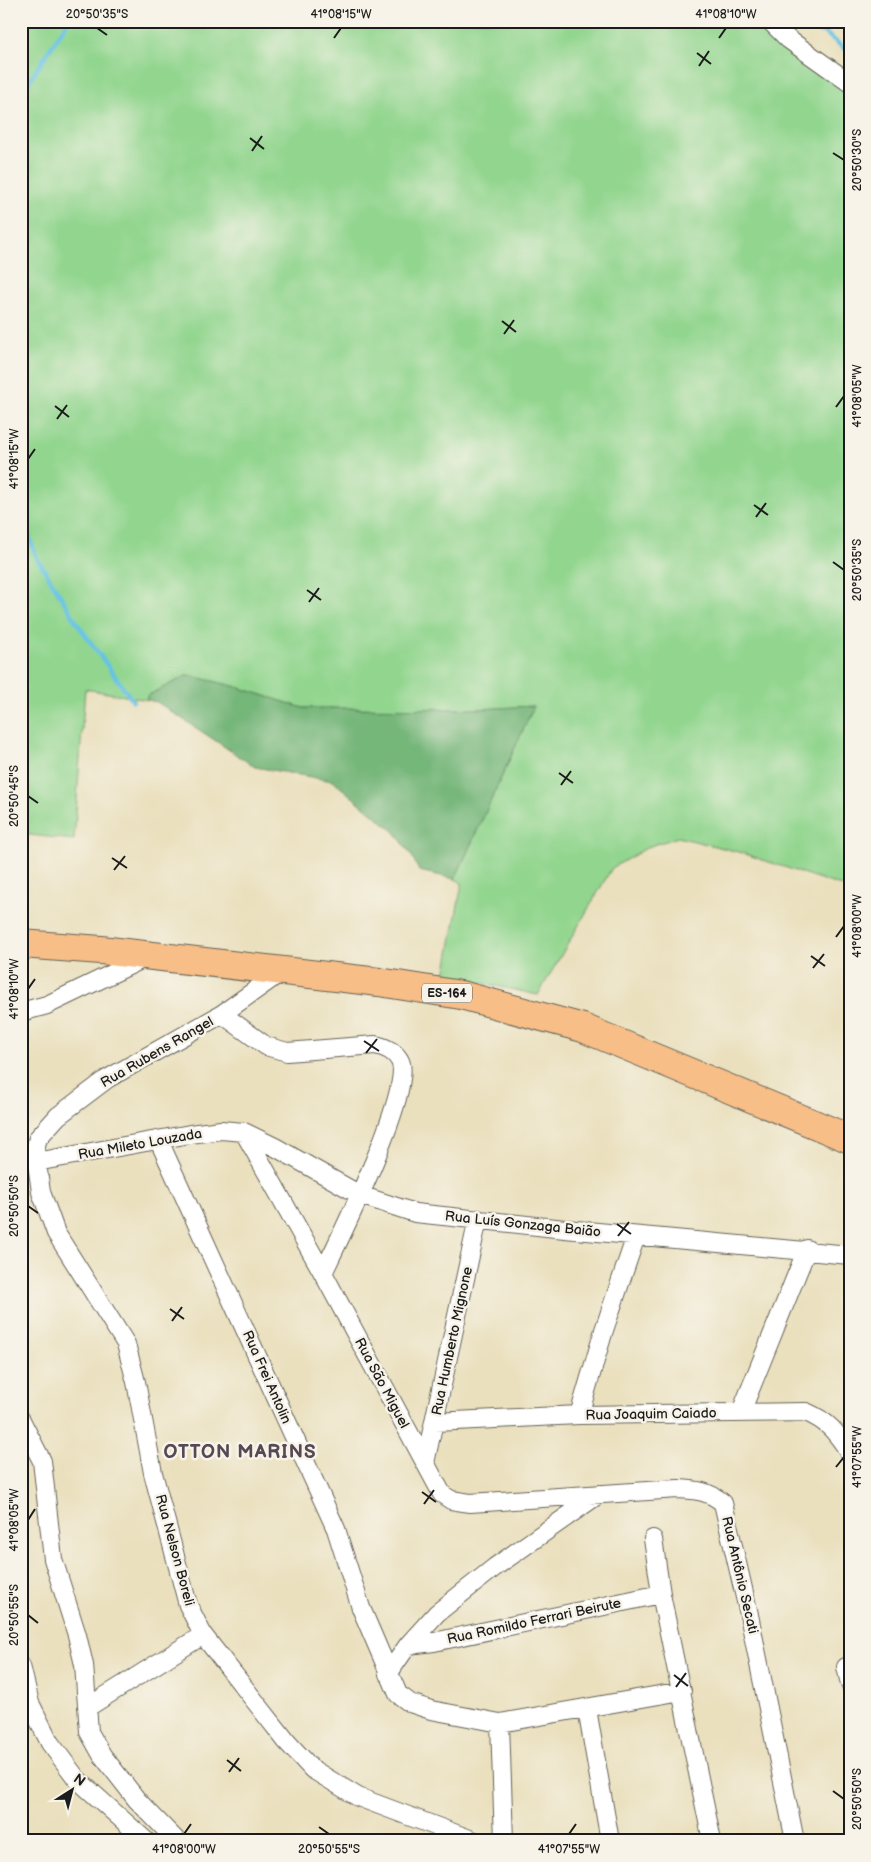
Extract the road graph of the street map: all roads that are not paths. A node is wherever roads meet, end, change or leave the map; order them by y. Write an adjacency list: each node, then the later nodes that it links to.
1 (770, 21): 2 (street)
2 (850, 83)
3 (21, 944): 4 (highway, ES-164)
4 (150, 956): 5 (highway, ES-164); 6 (street)
5 (281, 972): 7 (street, Rua Rubens Rangel); 10 (highway, ES-164)
6 (21, 1012)
7 (222, 1014): 9 (street, Rua Rubens Rangel); 13 (street)
8 (244, 1132): 11 (street, Rua Mileto Louzada); 13 (street, Rua Luís Gonzaga Baião); 18 (street, Rua São Miguel)
9 (38, 1138): 12 (street, Rua Nelson Boreli)
10 (850, 1139)
11 (159, 1141): 12 (street, Rua Mileto Louzada); 32 (street, Rua Frei Antolin)
12 (36, 1162): 28 (street, Rua Nelson Boreli)
13 (360, 1195): 14 (street, Rua Luís Gonzaga Baião); 18 (street)
14 (478, 1219): 15 (street, Rua Luís Gonzaga Baião); 22 (street, Rua Humberto Mignone)
15 (636, 1236): 16 (street, Rua Luís Gonzaga Baião); 20 (street)
16 (807, 1249): 17 (street, Rua Luís Gonzaga Baião); 19 (street)
17 (850, 1255)
18 (323, 1273): 24 (street, Rua São Miguel)
19 (741, 1412): 20 (street, Rua Joaquim Caiado); 23 (street, Rua Joaquim Caiado)
20 (579, 1415): 22 (street, Rua Joaquim Caiado)
21 (21, 1420): 36 (street)
22 (435, 1422): 24 (street, Rua Humberto Mignone)
23 (850, 1453)
24 (426, 1463): 25 (street, Rua São Miguel)
25 (599, 1494): 29 (street); 45 (street, Rua Antônio Secati)
26 (653, 1539): 27 (street)
27 (661, 1594): 29 (street, Rua Romildo Ferrari Beirute); 34 (street)
28 (203, 1636): 36 (street); 41 (street, Rua Nelson Boreli)
29 (408, 1645): 32 (street)
30 (21, 1666): 35 (street)
31 (846, 1667): 33 (street)
32 (388, 1674): 38 (street, Rua Frei Antolin)
33 (850, 1684)
34 (682, 1691): 37 (street, Rua Frei Antolin); 44 (street)
35 (25, 1704): 39 (street)
36 (88, 1707): 40 (street)
37 (587, 1709): 38 (street, Rua Frei Antolin); 43 (street)
38 (500, 1723): 42 (street)
39 (146, 1841)
40 (177, 1841)
41 (476, 1841)
42 (504, 1841)
43 (610, 1841)
44 (712, 1841)
45 (795, 1841)

